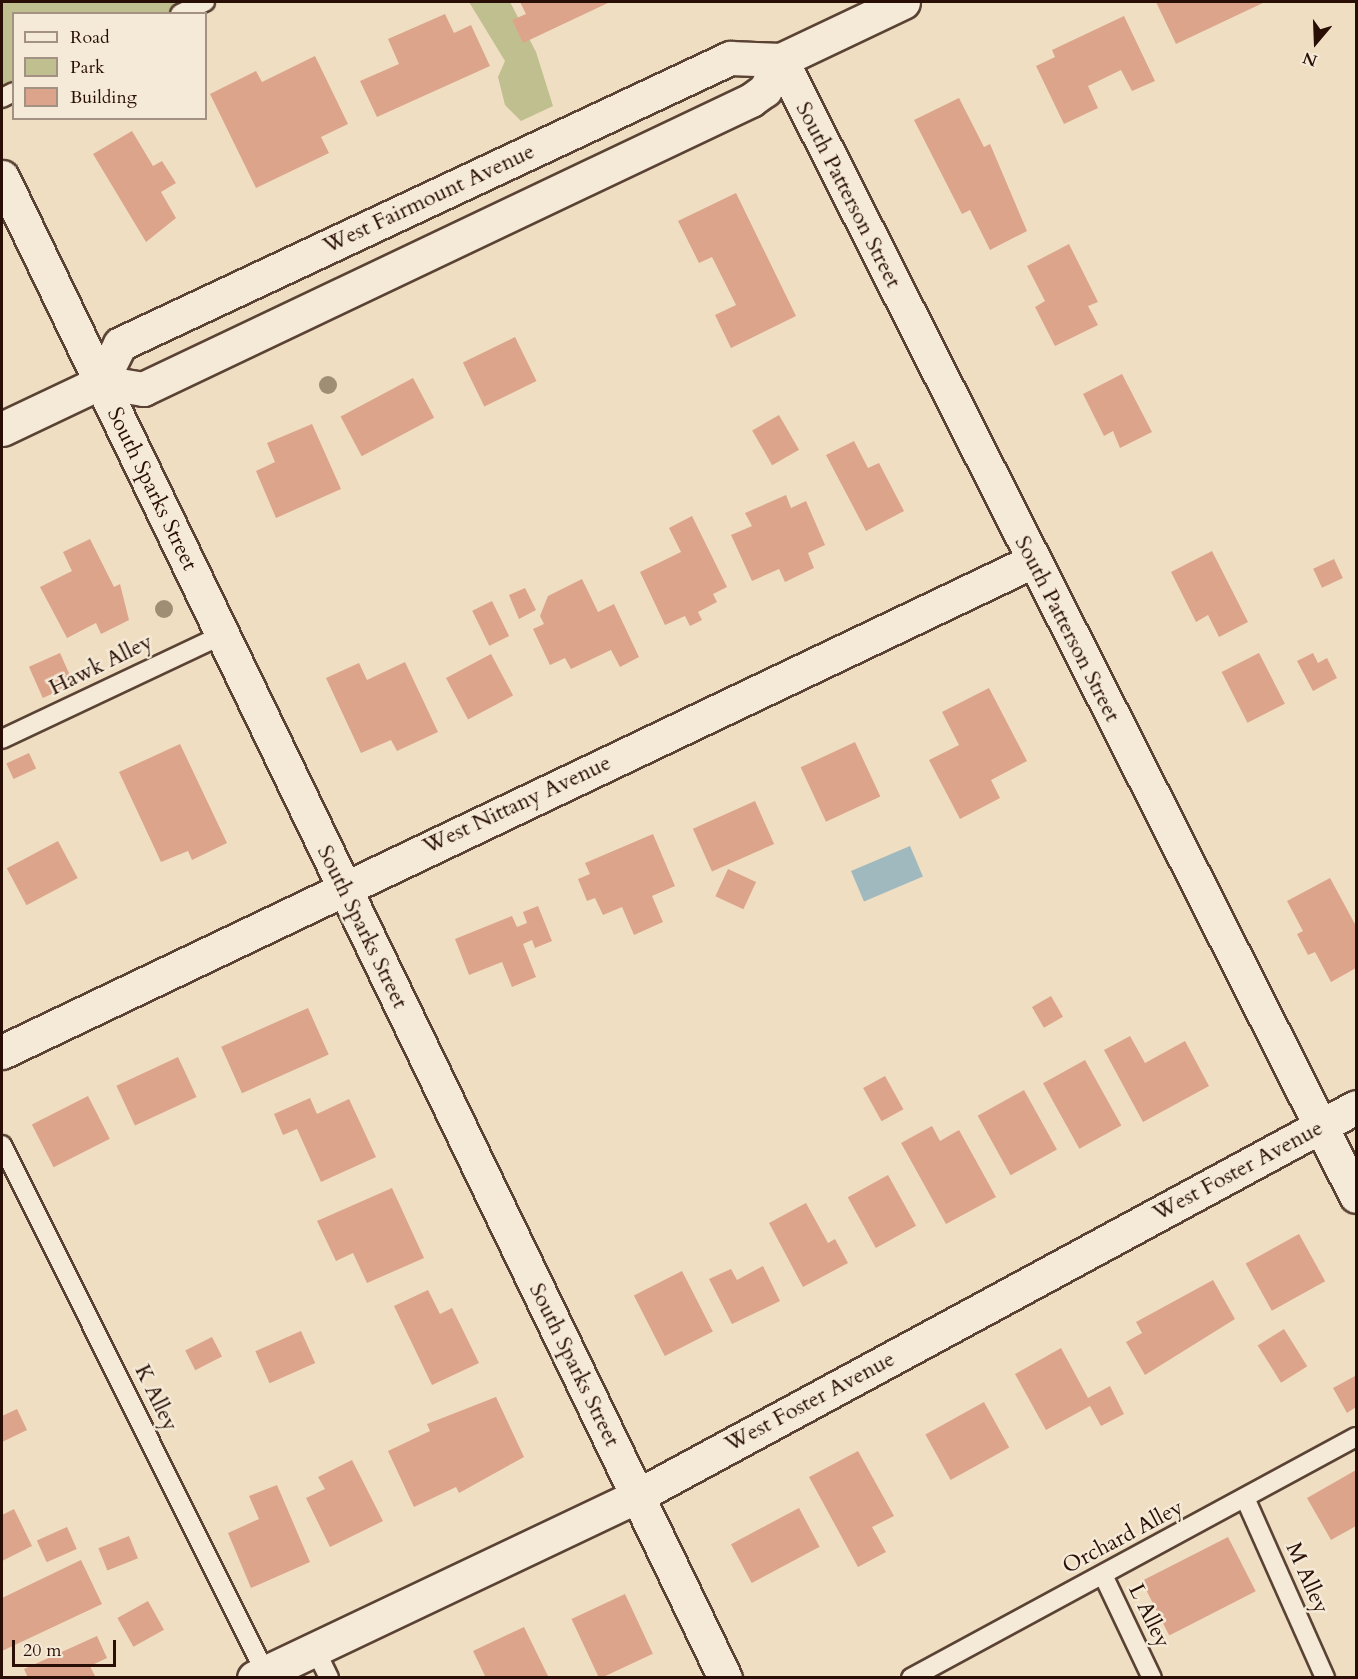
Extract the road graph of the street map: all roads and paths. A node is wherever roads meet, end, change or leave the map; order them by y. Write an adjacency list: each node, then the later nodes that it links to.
1 (205, 2): 3 (lane)
2 (903, 2): 4 (street, West Fairmount Avenue)
3 (184, 12)
4 (781, 60): 6 (street, West Fairmount Avenue); 6 (street); 8 (street, South Patterson Street)
5 (2, 177): 6 (street, South Sparks Street)
6 (100, 382): 7 (street); 9 (street, South Sparks Street)
7 (2, 429)
8 (1033, 561): 11 (street, West Nittany Avenue); 14 (street, South Patterson Street)
9 (222, 635): 10 (lane, Hawk Alley); 11 (street, South Sparks Street)
10 (2, 739)
11 (343, 888): 12 (street, West Nittany Avenue); 18 (street, South Sparks Street)
12 (2, 1052)
13 (1356, 1107): 14 (street, West Foster Avenue)
14 (1321, 1126): 16 (street, South Patterson Street); 18 (street, West Foster Avenue)
15 (2, 1145): 22 (lane, K Alley)
16 (1356, 1196)
17 (1356, 1437): 19 (lane, Orchard Alley)
18 (637, 1496): 21 (street, West Foster Avenue); 24 (street, South Sparks Street)
19 (1245, 1498): 20 (lane, Orchard Alley); 27 (lane, M Alley)
20 (1103, 1575): 25 (lane, Orchard Alley); 26 (lane, L Alley)
21 (315, 1649): 22 (street, West Foster Avenue); 23 (lane)
22 (259, 1675)
23 (329, 1677)
24 (724, 1677)
25 (911, 1677)
26 (1152, 1677)
27 (1325, 1677)

